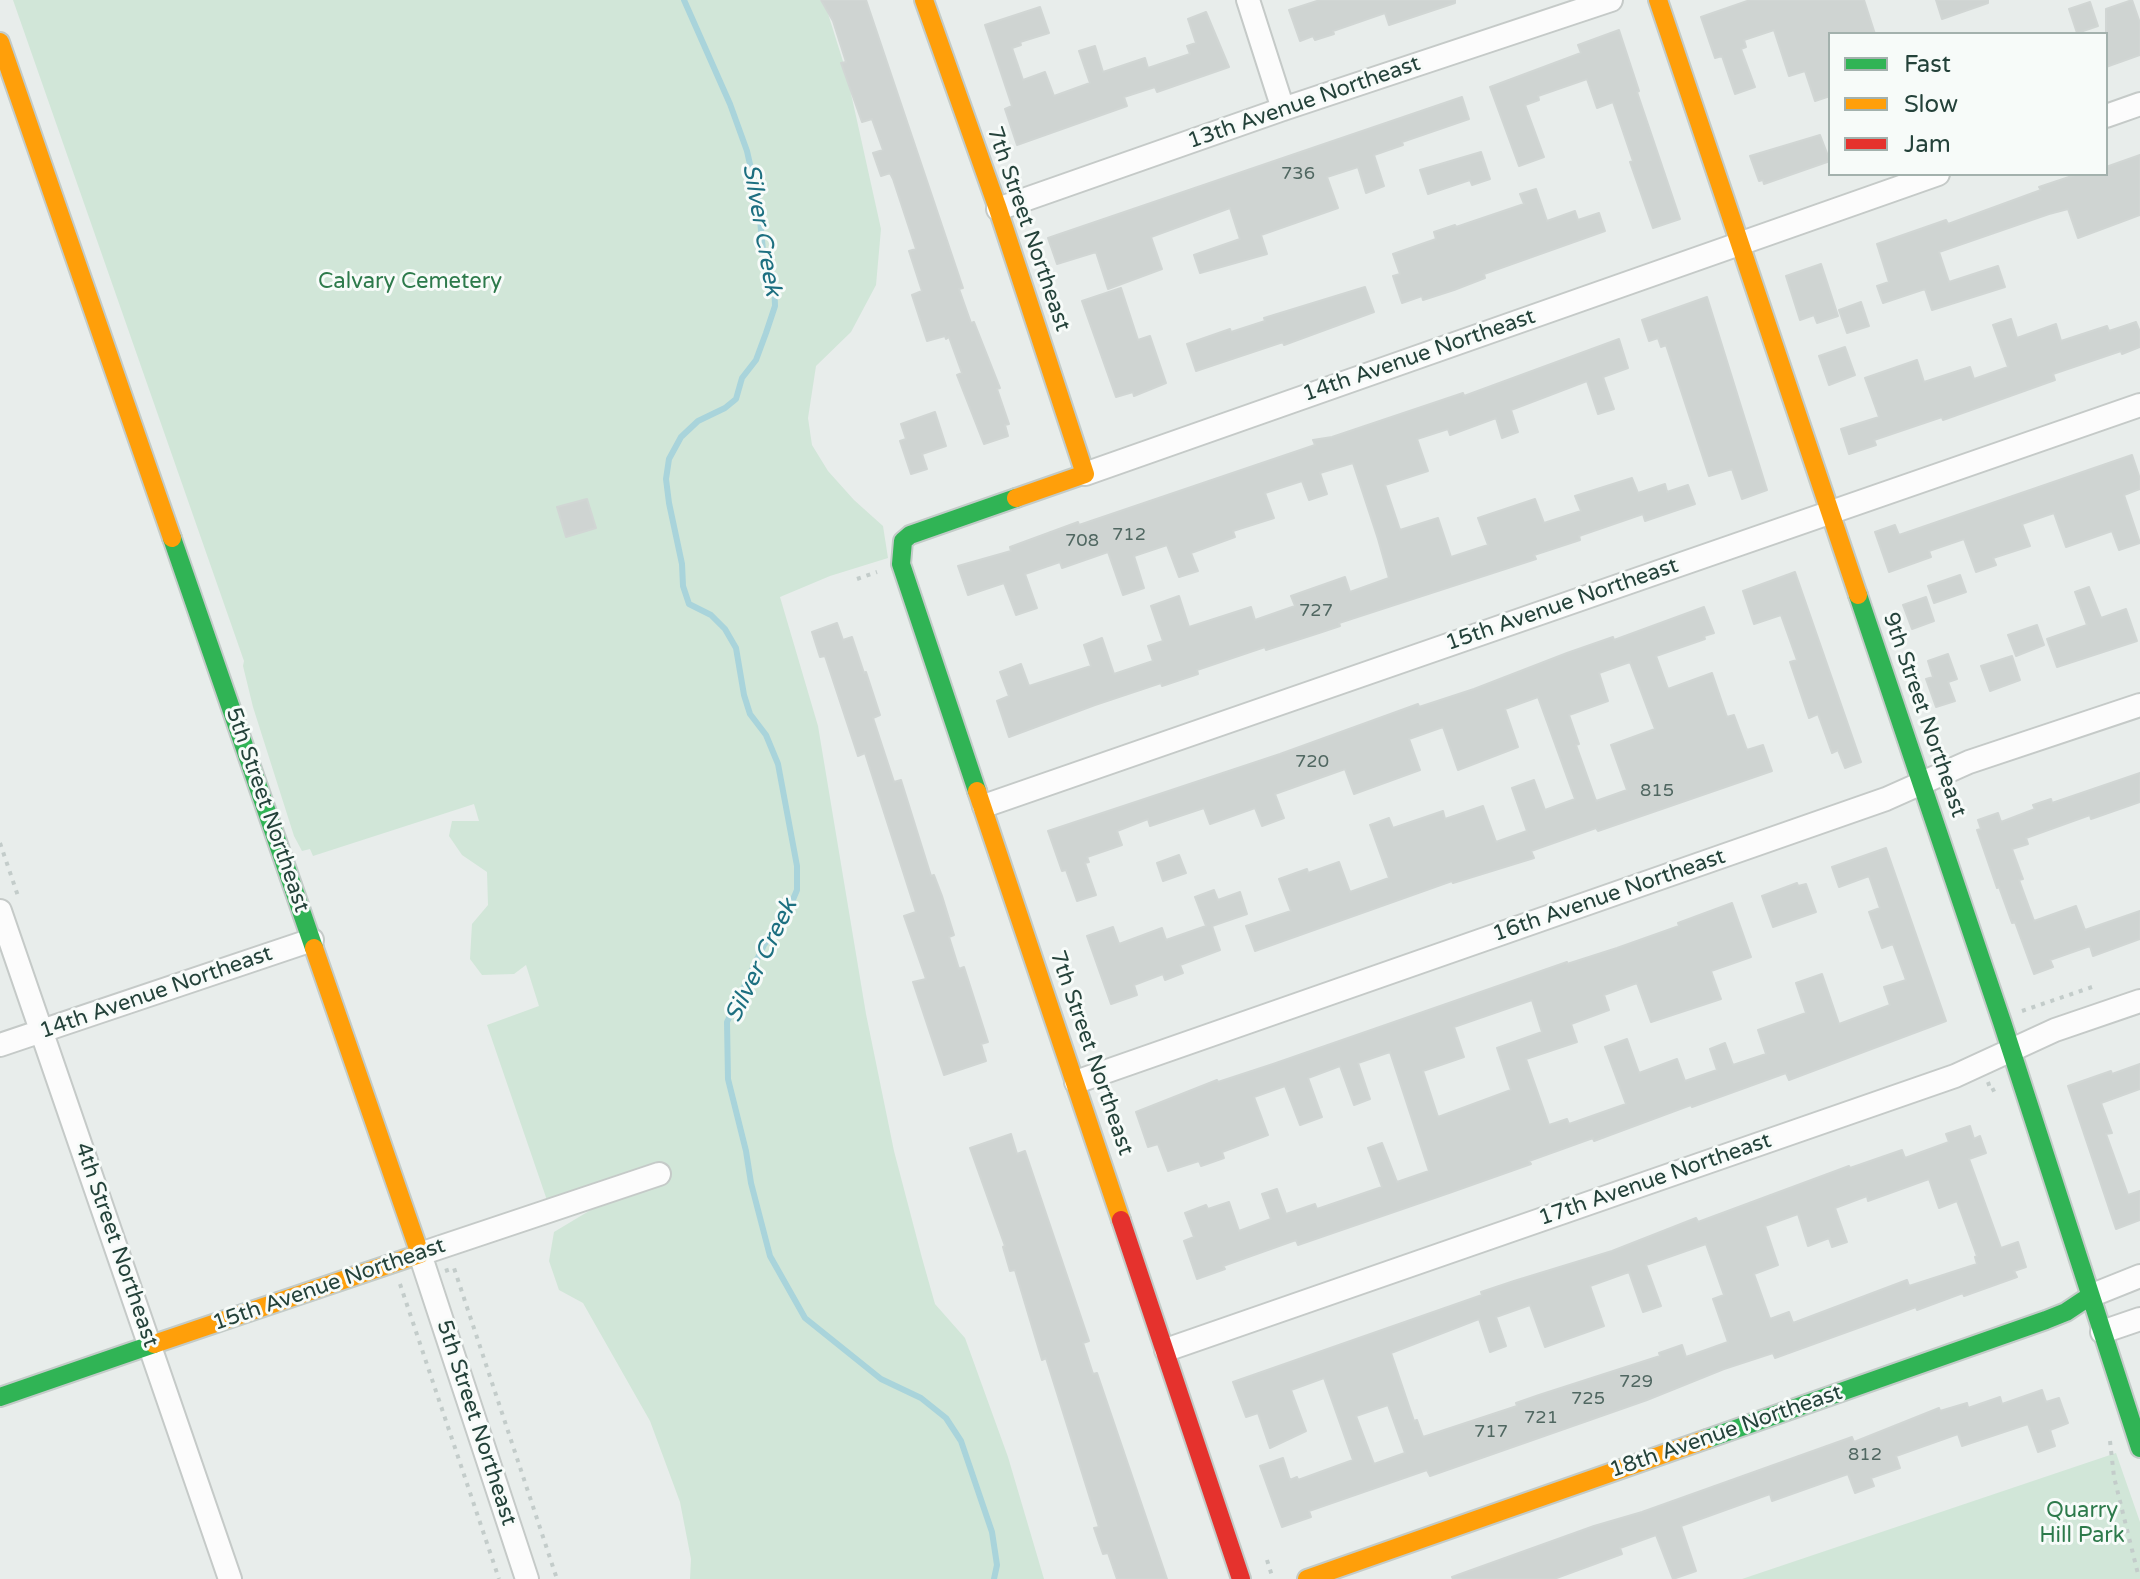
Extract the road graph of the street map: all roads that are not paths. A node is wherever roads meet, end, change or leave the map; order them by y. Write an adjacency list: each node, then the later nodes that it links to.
1 (924, 0): 10 (street, 7th Street Northeast)
2 (1248, 0): 7 (street)
3 (1611, 0): 7 (street, 13th Avenue Northeast)
4 (1658, 0): 11 (street, 9th Street Northeast)
5 (0, 42): 20 (street, 5th Street Northeast)
6 (2140, 104): 8 (street)
7 (1283, 109): 10 (street, 13th Avenue Northeast)
8 (2108, 115)
9 (1932, 176): 11 (street, 14th Avenue Northeast)
10 (998, 209): 13 (street, 7th Street Northeast)
11 (1739, 243): 13 (street, 14th Avenue Northeast); 14 (street, 9th Street Northeast)
12 (2140, 405): 14 (street, 15th Avenue Northeast)
13 (1085, 474): 15 (street, 14th Avenue Northeast)
14 (1829, 513): 17 (street, 9th Street Northeast); 18 (street, 15th Avenue Northeast)
15 (903, 541): 18 (street, 7th Street Northeast)
16 (2140, 705): 17 (street, 16th Avenue Northeast)
17 (1922, 783): 24 (street, 9th Street Northeast); 25 (street, 16th Avenue Northeast)
18 (984, 806): 25 (street, 7th Street Northeast)
19 (0, 911): 22 (street, 4th Street Northeast)
20 (312, 940): 22 (street, 14th Avenue Northeast); 27 (street, 5th Street Northeast)
21 (2140, 1001): 24 (street, 17th Avenue Northeast)
22 (41, 1031): 23 (street, 14th Avenue Northeast); 32 (street, 4th Street Northeast)
23 (0, 1045)
24 (2011, 1050): 29 (street, 9th Street Northeast); 33 (street, 17th Avenue Northeast)
25 (1076, 1082): 33 (street, 7th Street Northeast)
26 (659, 1174): 27 (street, 15th Avenue Northeast)
27 (420, 1254): 32 (street, 15th Avenue Northeast); 37 (street, 5th Street Northeast)
28 (2140, 1276): 29 (street, 18th Avenue Northeast)
29 (2090, 1296): 31 (street, 9th Street Northeast); 39 (street, 18th Avenue Northeast)
30 (2140, 1319): 31 (street)
31 (2102, 1332): 35 (street, 9th Street Northeast)
32 (151, 1345): 34 (street, 15th Avenue Northeast); 36 (street, 4th Street Northeast)
33 (1166, 1350): 38 (street, 7th Street Northeast)
34 (0, 1397)
35 (2140, 1448)
36 (230, 1579)
37 (527, 1579)
38 (1241, 1579)
39 (1307, 1579)

